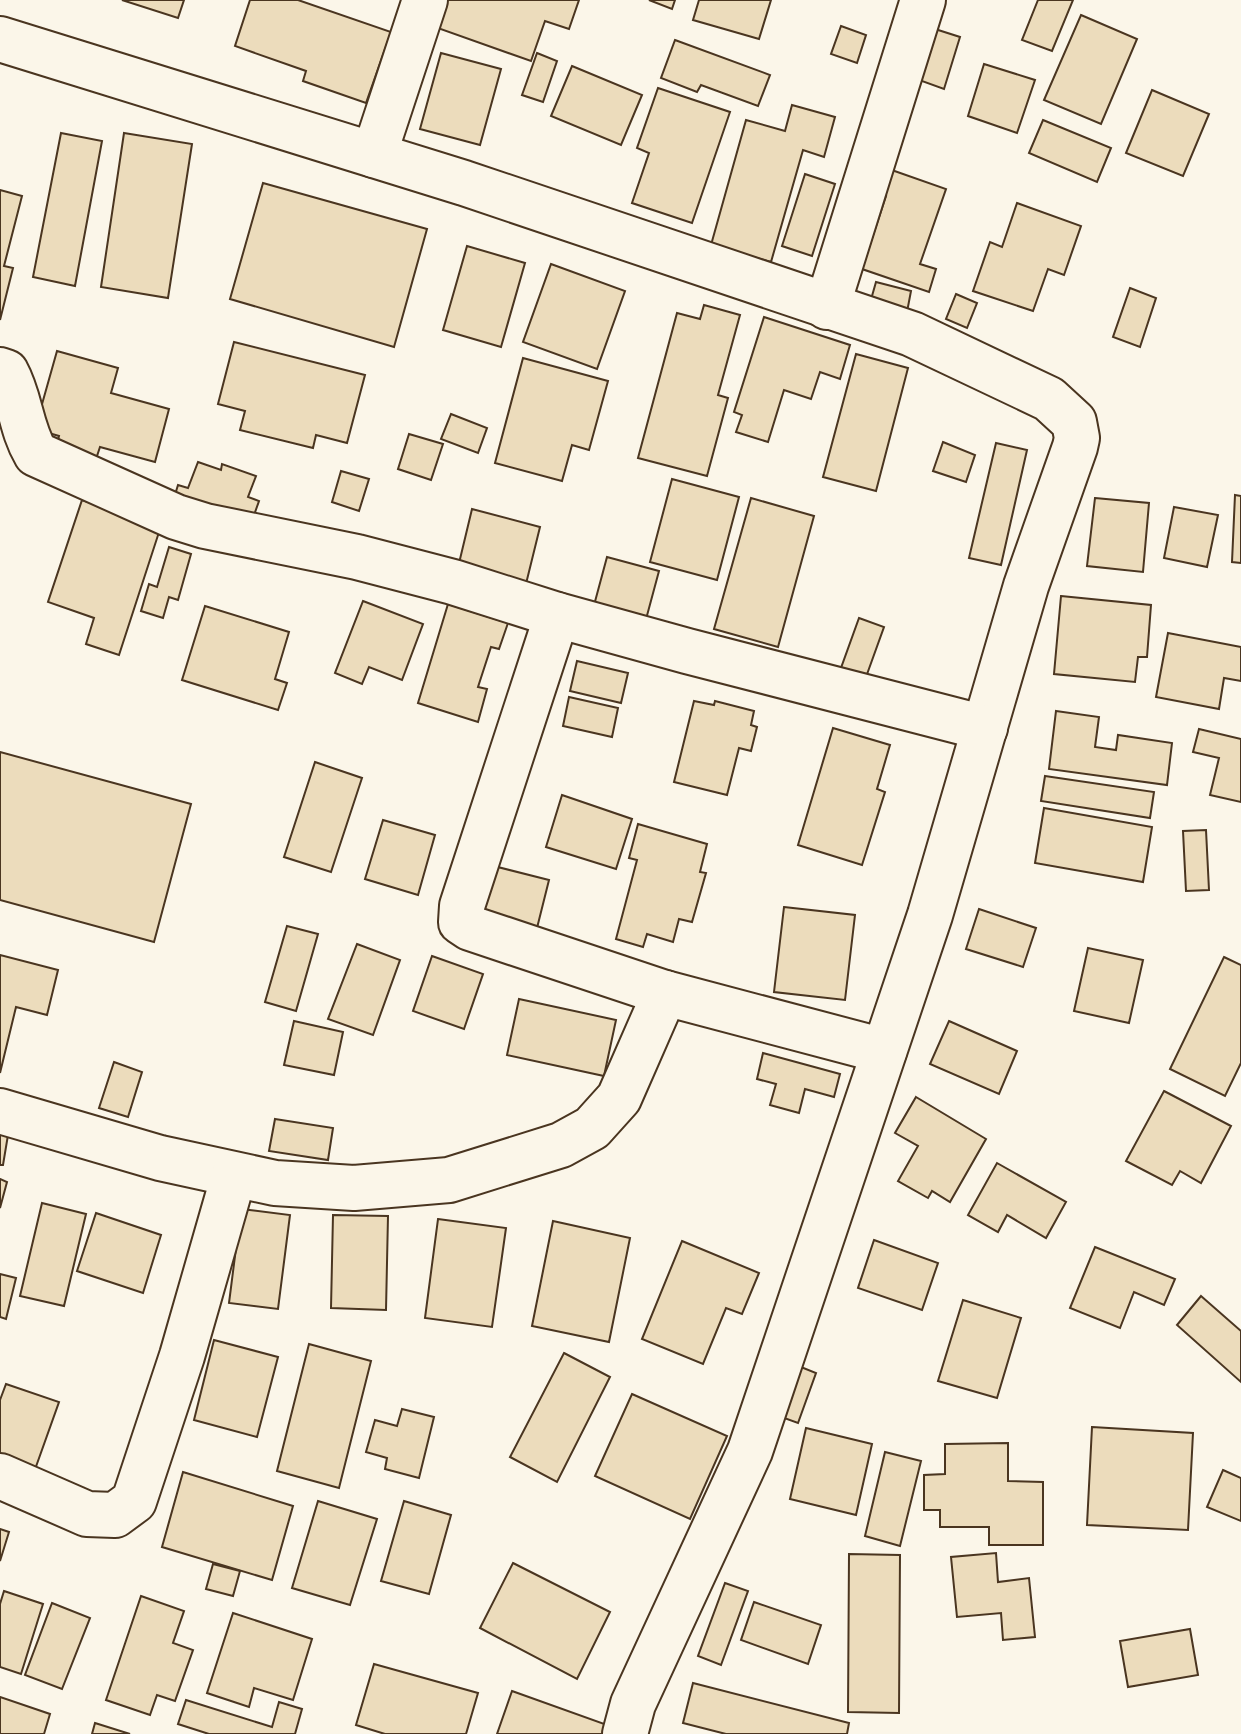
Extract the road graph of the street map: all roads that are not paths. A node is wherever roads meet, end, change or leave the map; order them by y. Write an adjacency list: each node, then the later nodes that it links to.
1 (425, 0): 4 (street)
2 (923, 0): 5 (street)
3 (0, 39): 4 (street)
4 (374, 155): 5 (street)
5 (827, 307): 8 (street)
6 (0, 370): 7 (street)
7 (557, 615): 8 (street); 9 (street)
8 (985, 728): 10 (street)
9 (665, 993): 10 (street); 12 (street)
10 (884, 1051): 14 (street)
11 (0, 1111): 12 (street)
12 (234, 1175): 13 (street)
13 (0, 1476)
14 (625, 1734)

